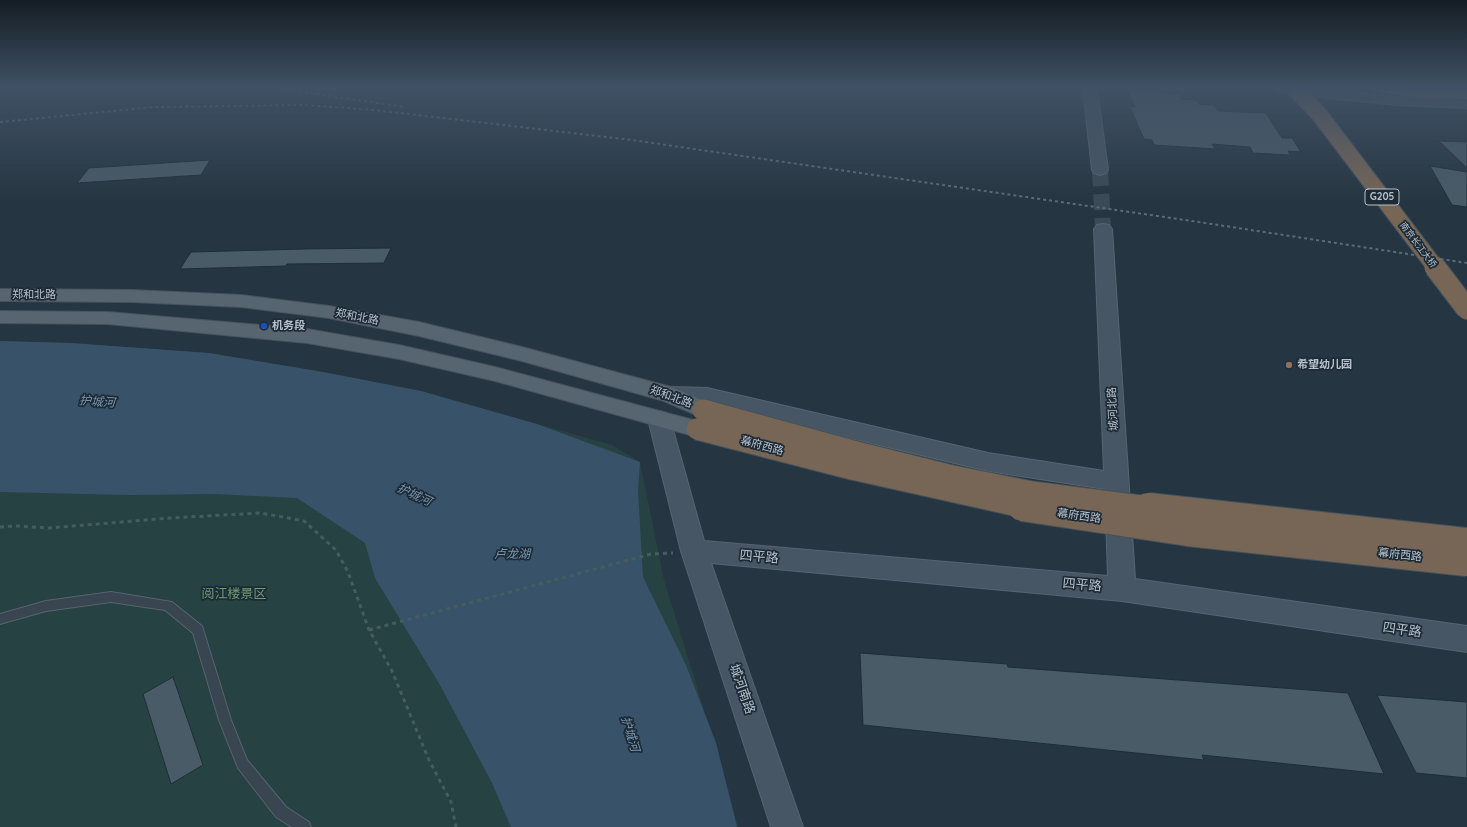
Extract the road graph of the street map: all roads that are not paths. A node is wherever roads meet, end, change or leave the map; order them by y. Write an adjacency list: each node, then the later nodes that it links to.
1 (1095, 127): 4 (street)
2 (1329, 127): 8 (highway, 南京长江大桥 / G205, bridge)
3 (1343, 127): 6 (highway, 南京长江大桥 / G205)
4 (1100, 170)
5 (1103, 229): 13 (street, 城河北路)
6 (1467, 286)
7 (0, 295): 10 (main road, 郑和北路)
8 (1467, 309)
9 (0, 317): 11 (main road, 郑和北路)
10 (670, 395): 12 (main road, 郑和北路); 13 (street)
11 (659, 419): 12 (main road, 郑和北路); 15 (street, 城河南路)
12 (700, 419): 14 (highway, 幕府西路, bridge); 16 (highway, 幕府西路, bridge)
13 (1117, 482): 17 (street, 城河北路)
14 (1467, 542)
15 (694, 551): 17 (street, 四平路); 21 (street, 城河南路)
16 (1467, 562)
17 (1122, 589): 19 (street, 四平路)
18 (0, 619): 20 (lane)
19 (1467, 639)
20 (304, 827)
21 (787, 827)

